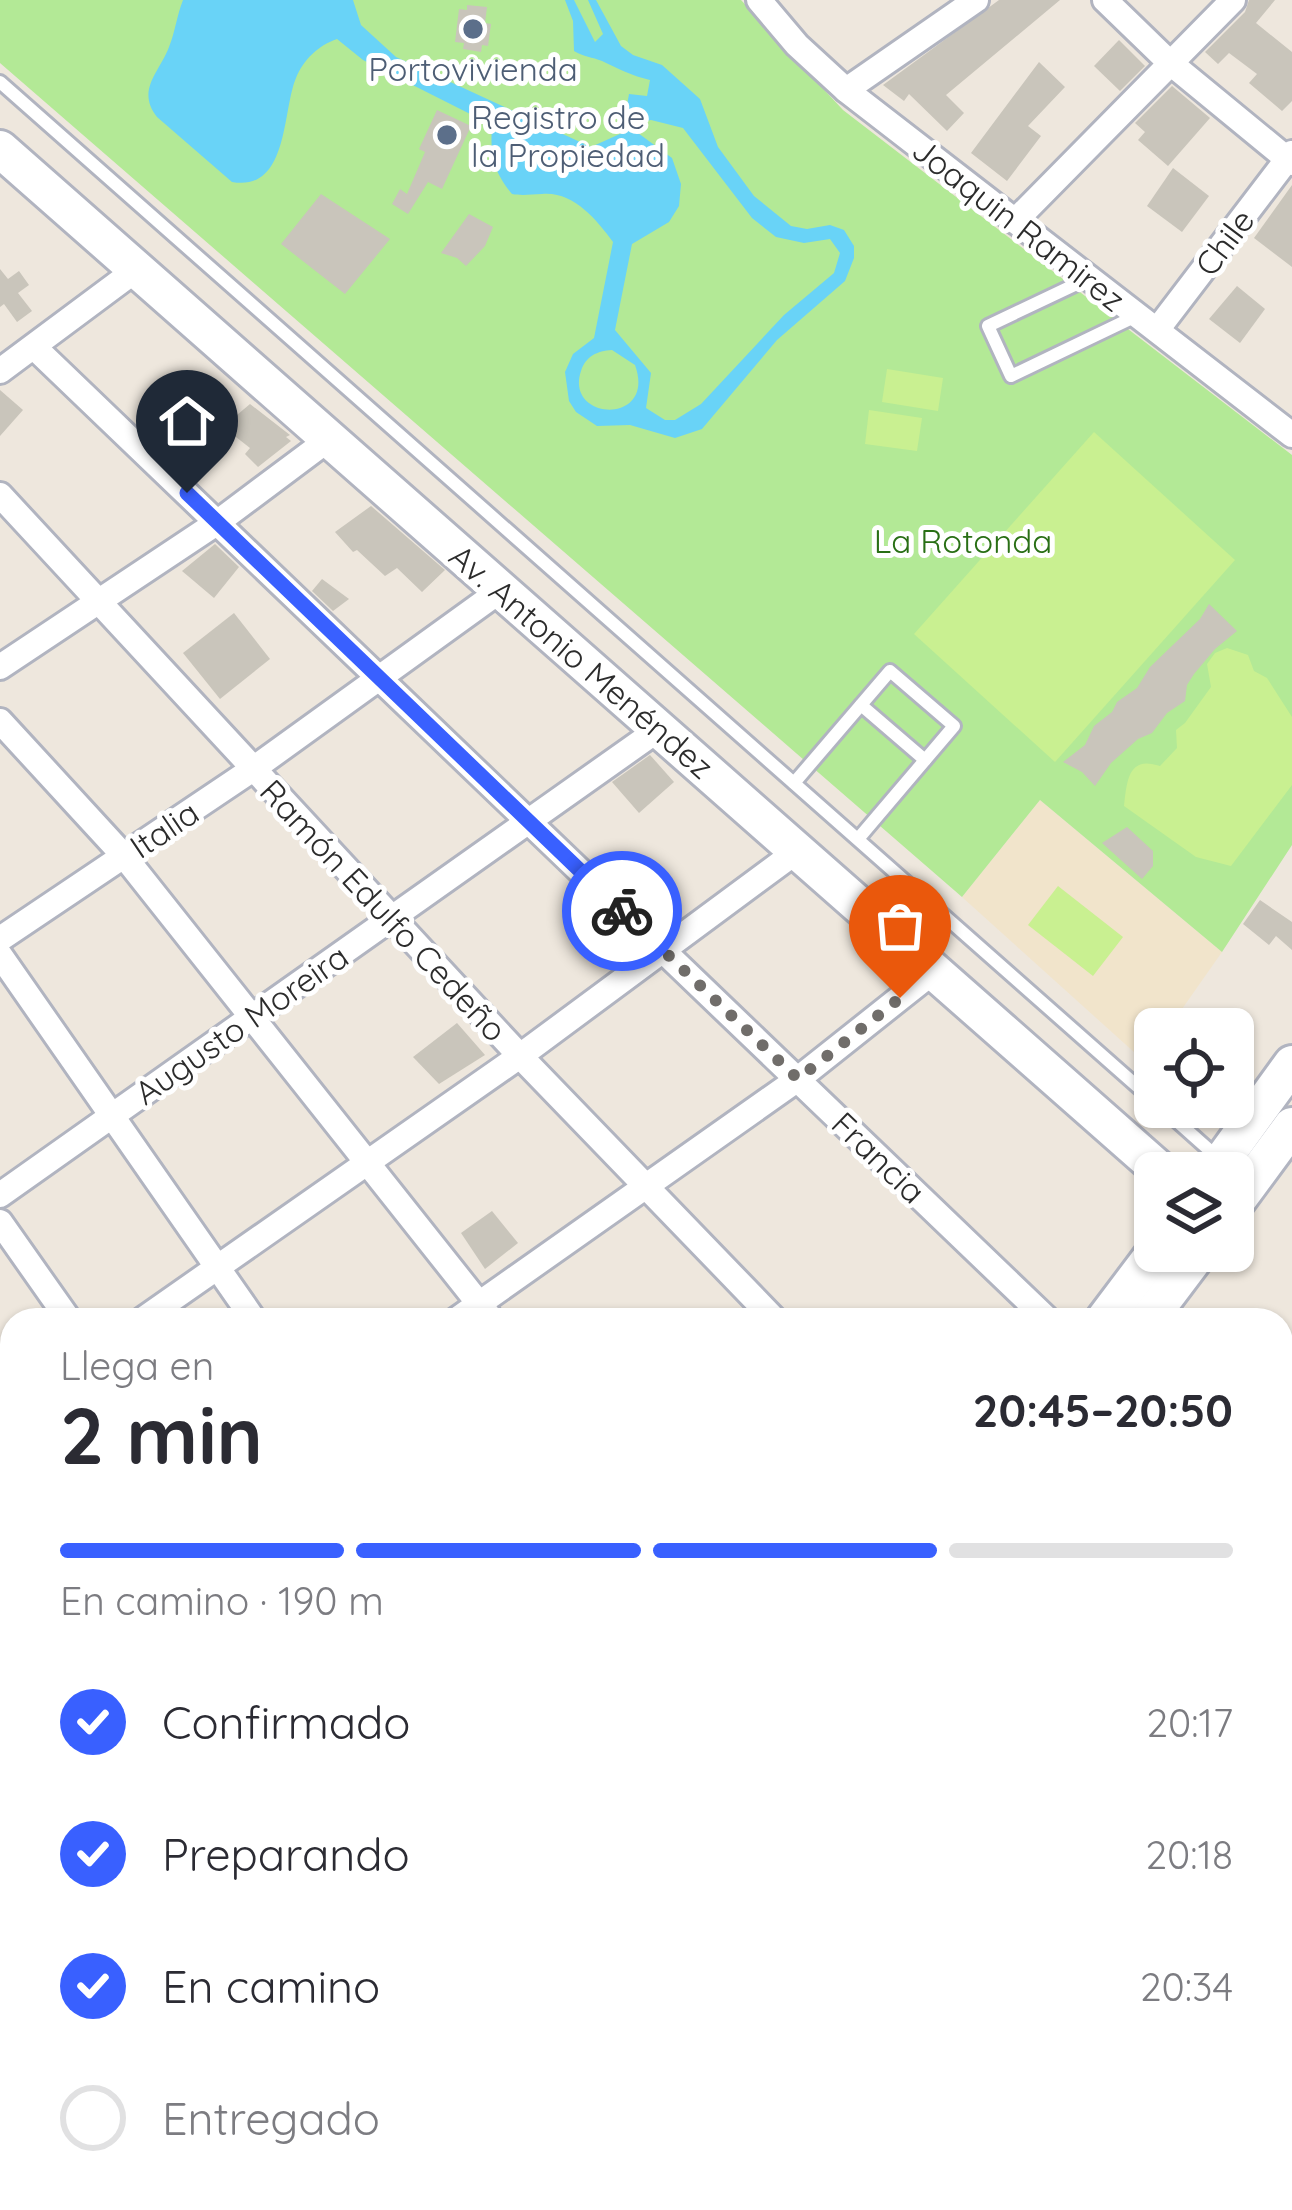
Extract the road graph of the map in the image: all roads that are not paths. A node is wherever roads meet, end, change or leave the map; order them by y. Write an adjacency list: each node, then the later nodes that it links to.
1 (759, 0): 7 (street, Joaquin Ramirez)
2 (976, 0): 7 (street)
3 (1105, 0): 5 (street)
4 (1232, 0): 5 (street)
5 (1168, 62): 9 (street); 10 (street)
6 (0, 82): 29 (lane, Av. Antonio Menéndez)
7 (846, 89): 10 (street, Joaquin Ramirez)
8 (0, 149): 11 (street, Av. Antonio Menéndez)
9 (1290, 158): 13 (street, Chile)
10 (1015, 220): 12 (street, Joaquin Ramirez)
11 (137, 269): 14 (street); 17 (street, Av. Antonio Menéndez)
12 (1089, 278): 13 (street, Joaquin Ramirez); 13 (lane)
13 (1147, 323): 16 (street, Joaquin Ramirez)
14 (34, 347): 15 (street); 19 (street, Francia)
15 (0, 370)
16 (1292, 435)
17 (329, 439): 19 (street); 20 (street, Av. Antonio Menéndez)
18 (0, 495): 21 (street, Ramón Edulfo Cedeño)
19 (218, 522): 21 (street); 23 (street, Francia)
20 (501, 590): 23 (street, Italia); 26 (street, Av. Antonio Menéndez)
21 (99, 602): 22 (street); 28 (street, Ramón Edulfo Cedeño)
22 (0, 667)
23 (378, 676): 28 (street, Italia); 30 (street, Francia)
24 (861, 705): 27 (lane); 27 (lane); 29 (lane)
25 (0, 721): 33 (street)
26 (659, 729): 30 (street, Augusto Moreira); 32 (street, Av. Antonio Menéndez)
27 (925, 760): 31 (lane)
28 (253, 769): 33 (street, Italia); 34 (street, Ramón Edulfo Cedeño)
29 (794, 783): 31 (lane, Av. Antonio Menéndez)
30 (529, 821): 34 (street, Augusto Moreira); 36 (street, Francia)
31 (858, 839): 43 (lane, Av. Antonio Menéndez)
32 (797, 851): 36 (street); 38 (street, Av. Antonio Menéndez)
33 (124, 856): 35 (street, Italia); 39 (street)
34 (391, 918): 39 (street, Augusto Moreira); 40 (street, Ramón Edulfo Cedeño)
35 (0, 939)
36 (664, 951): 40 (street); 42 (street, Francia)
37 (0, 955): 44 (street)
38 (934, 971): 42 (street); 47 (street, Av. Antonio Menéndez)
39 (252, 1017): 44 (street, Augusto Moreira); 51 (street)
40 (520, 1056): 51 (street); 52 (street, Ramón Edulfo Cedeño)
41 (1290, 1071): 49 (street)
42 (798, 1079): 52 (street); 64 (street, Francia)
43 (1134, 1083)
44 (112, 1116): 53 (street, Augusto Moreira); 55 (street)
45 (1292, 1126): 50 (street)
46 (1180, 1128): 48 (lane, Av. Antonio Menéndez)
47 (1139, 1152)
48 (1202, 1152)
49 (1245, 1152)
50 (1254, 1159)
51 (367, 1162): 55 (street); 61 (street)
52 (646, 1187): 62 (street); 63 (street, Ramón Edulfo Cedeño)
53 (0, 1195)
54 (0, 1222): 58 (street)
55 (218, 1267): 59 (street); 60 (street)
56 (1140, 1272): 65 (street)
57 (1184, 1272): 66 (street)
58 (61, 1308)
59 (159, 1308)
60 (246, 1308)
61 (482, 1308)
62 (490, 1308)
63 (763, 1308)
64 (1036, 1308)
65 (1113, 1308)
66 (1157, 1308)

